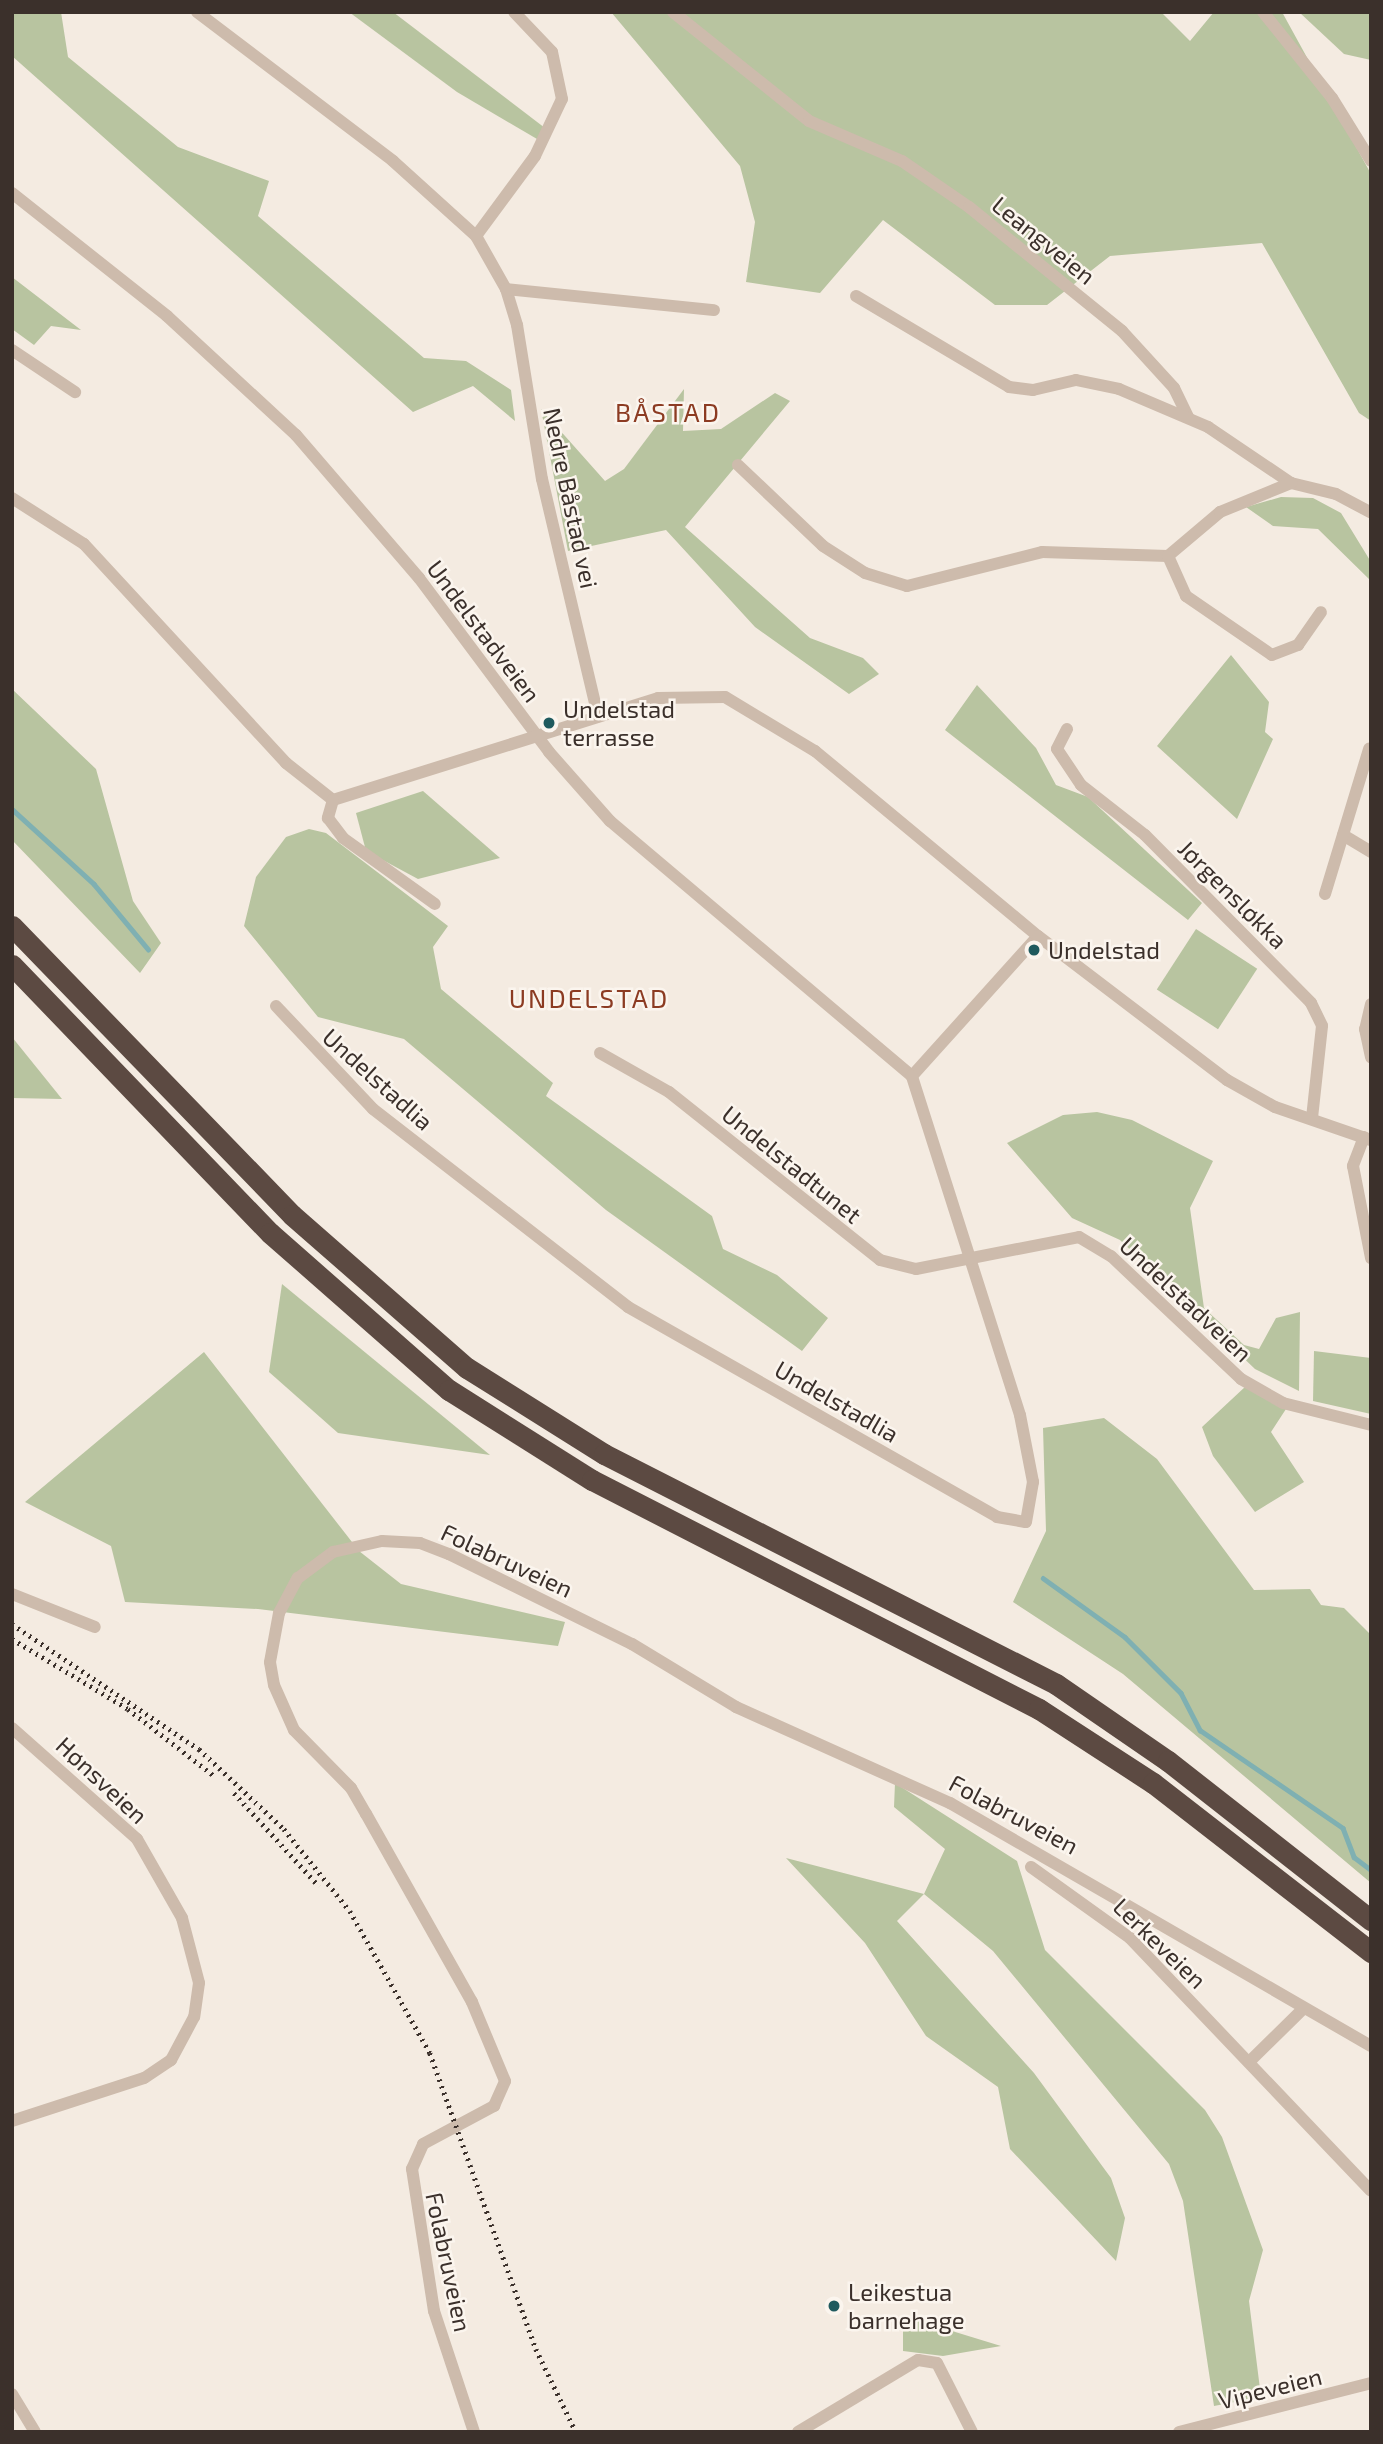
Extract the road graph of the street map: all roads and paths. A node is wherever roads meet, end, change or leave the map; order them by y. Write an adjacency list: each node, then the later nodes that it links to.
1 (197, 12): 7 (street, Nedre Båstad vei)
2 (514, 12): 7 (street)
3 (673, 12): 13 (street, Leangveien)
4 (1263, 12): 5 (street)
5 (1371, 161)
6 (12, 193): 22 (street, Undelstadveien)
7 (476, 236): 8 (street, Nedre Båstad vei)
8 (506, 289): 10 (street); 20 (street, Nedre Båstad vei)
9 (856, 296): 13 (street)
10 (713, 310)
11 (12, 350): 12 (street)
12 (75, 392)
13 (1188, 417): 15 (street, Leangveien)
14 (738, 465): 18 (street)
15 (1291, 484): 17 (street, Leangveien); 18 (street)
16 (12, 498): 24 (street)
17 (1371, 513)
18 (1168, 556): 19 (street)
19 (1321, 612)
20 (598, 716): 22 (street); 30 (street)
21 (1067, 729): 37 (street, Jørgensløkka)
22 (537, 737): 24 (street); 36 (street, Undelstadveien)
23 (1368, 749): 25 (street)
24 (333, 800): 28 (street)
25 (1343, 835): 26 (street); 27 (street)
26 (1371, 852)
27 (1325, 894)
28 (435, 904)
29 (12, 926): 47 (highway)
30 (1038, 936): 36 (street); 37 (street)
31 (12, 965): 46 (highway)
32 (1371, 1004): 35 (street)
33 (276, 1006): 40 (street, Undelstadlia)
34 (600, 1053): 40 (street, Undelstadtunet)
35 (1371, 1057)
36 (912, 1076): 40 (street, Undelstadlia)
37 (1312, 1118): 38 (street)
38 (1367, 1139): 39 (street)
39 (1371, 1258)
40 (970, 1259): 41 (street, Undelstadveien)
41 (1371, 1424)
42 (12, 1594): 43 (street)
43 (95, 1627)
44 (12, 1728): 53 (street, Hønsveien)
45 (1031, 1867): 52 (street, Lerkeveien)
46 (1269, 1875): 48 (highway); 49 (highway)
47 (1371, 1920)
48 (1371, 1952)
49 (1371, 1963)
50 (1304, 2008): 51 (street, Folabruveien); 52 (street); 58 (street, Folabruveien)
51 (1371, 2046)
52 (1249, 2062): 54 (street, Lerkeveien)
53 (12, 2121)
54 (1371, 2191)
55 (1371, 2383): 61 (street, Vipeveien)
56 (12, 2394): 57 (street)
57 (35, 2432)
58 (474, 2432)
59 (798, 2432): 60 (street)
60 (972, 2432)
61 (1179, 2432)

